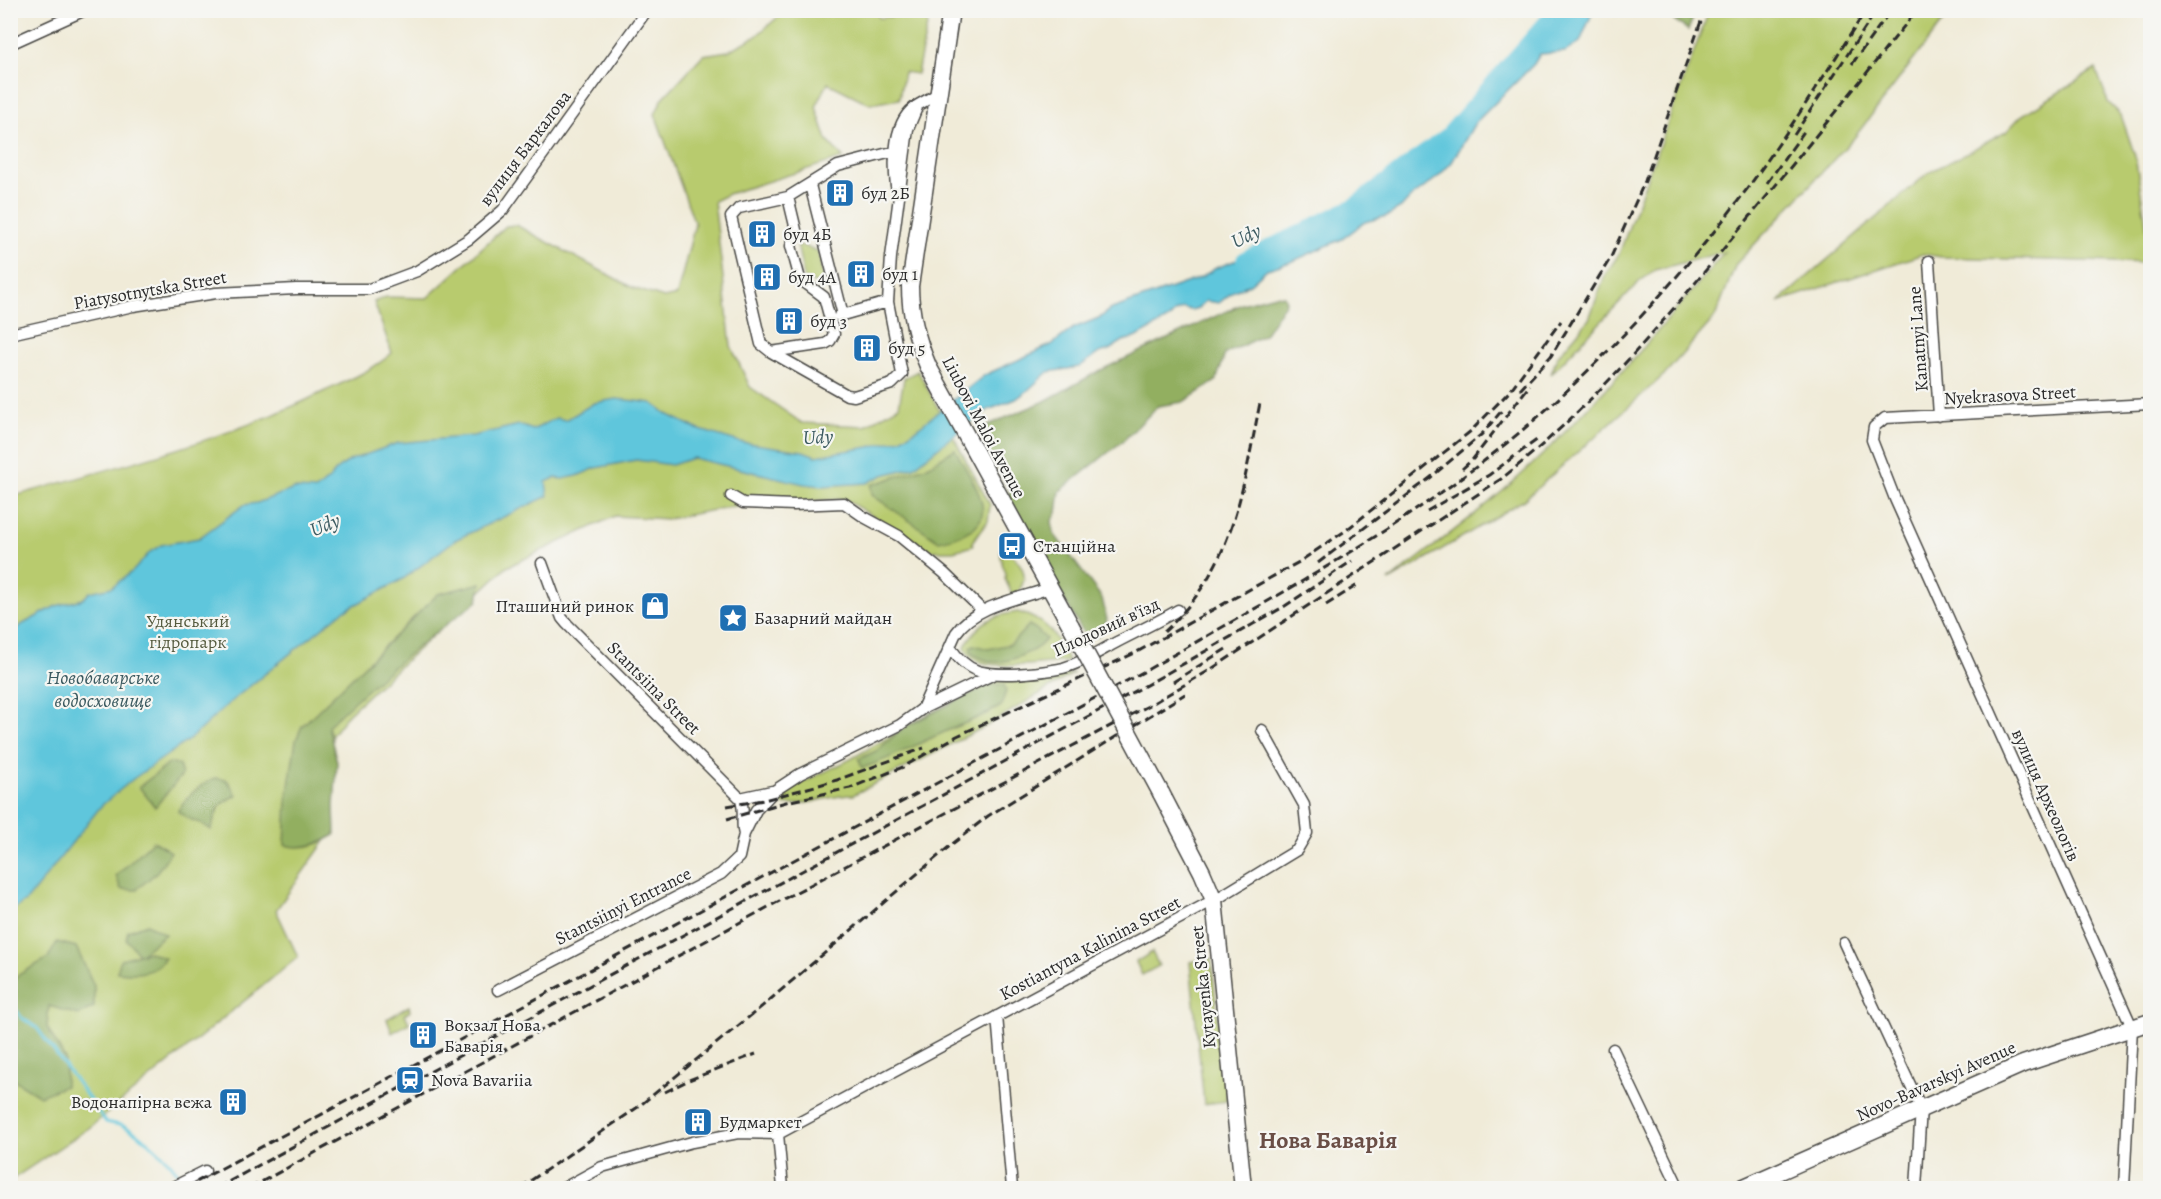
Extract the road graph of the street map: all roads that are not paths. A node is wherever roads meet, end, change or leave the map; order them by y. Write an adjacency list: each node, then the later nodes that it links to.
1 (85, 10): 4 (street)
2 (647, 10): 12 (street, вулиця Баркалова)
3 (951, 10): 5 (main road, Liubovi Maloi Avenue)
4 (10, 44)
5 (939, 93): 6 (street); 23 (main road, Liubovi Maloi Avenue)
6 (918, 105): 7 (street); 10 (street)
7 (896, 151): 8 (street); 10 (street)
8 (810, 185): 9 (street); 14 (street)
9 (788, 197): 15 (street); 17 (street)
10 (898, 206): 13 (street)
11 (1929, 261): 19 (street, Kanatnyi Lane)
12 (369, 289): 16 (street, Piatysotnytska Street)
13 (888, 302): 14 (street); 17 (street)
14 (843, 315): 15 (street)
15 (830, 319): 17 (street)
16 (10, 334)
17 (771, 352)
18 (2151, 404): 19 (street, Nyekrasova Street)
19 (1939, 416): 20 (street, Nyekrasova Street)
20 (1874, 427): 39 (street, вулиця Археологів)
21 (731, 496): 25 (street)
22 (542, 563): 32 (street, Stantsiina Street)
23 (1050, 588): 25 (street); 31 (main road, Liubovi Maloi Avenue, bridge)
24 (1179, 610): 27 (street, Плодовий в'їзд)
25 (983, 611): 26 (street)
26 (950, 647): 27 (street, Плодовий в'їзд); 28 (street)
27 (992, 675): 28 (street)
28 (922, 709): 30 (street)
29 (1262, 730): 34 (street, Kostiantyna Kalinina Street)
30 (774, 791): 32 (street); 33 (street, Stantsiinyi Entrance)
31 (1161, 793): 34 (main road, Kytayenka Street)
32 (740, 798): 33 (street)
33 (744, 834): 36 (street, Stantsiinyi Entrance)
34 (1214, 900): 37 (street, Kostiantyna Kalinina Street); 48 (main road, Kytayenka Street)
35 (1844, 943): 41 (street)
36 (498, 990)
37 (997, 1016): 42 (street, Kostiantyna Kalinina Street); 47 (street)
38 (2151, 1022): 39 (main road, Novo-Bavarskyi Avenue)
39 (2132, 1027): 41 (main road, Novo-Bavarskyi Avenue); 52 (street, вулиця Археологів)
40 (1613, 1049): 49 (street)
41 (1921, 1108): 50 (main road, Novo-Bavarskyi Avenue); 51 (street)
42 (778, 1134): 45 (street); 46 (street)
43 (205, 1171): 44 (street)
44 (171, 1188)
45 (564, 1188)
46 (783, 1188)
47 (1012, 1188)
48 (1243, 1188)
49 (1679, 1188)
50 (1742, 1188)
51 (1916, 1188)
52 (2124, 1188)

